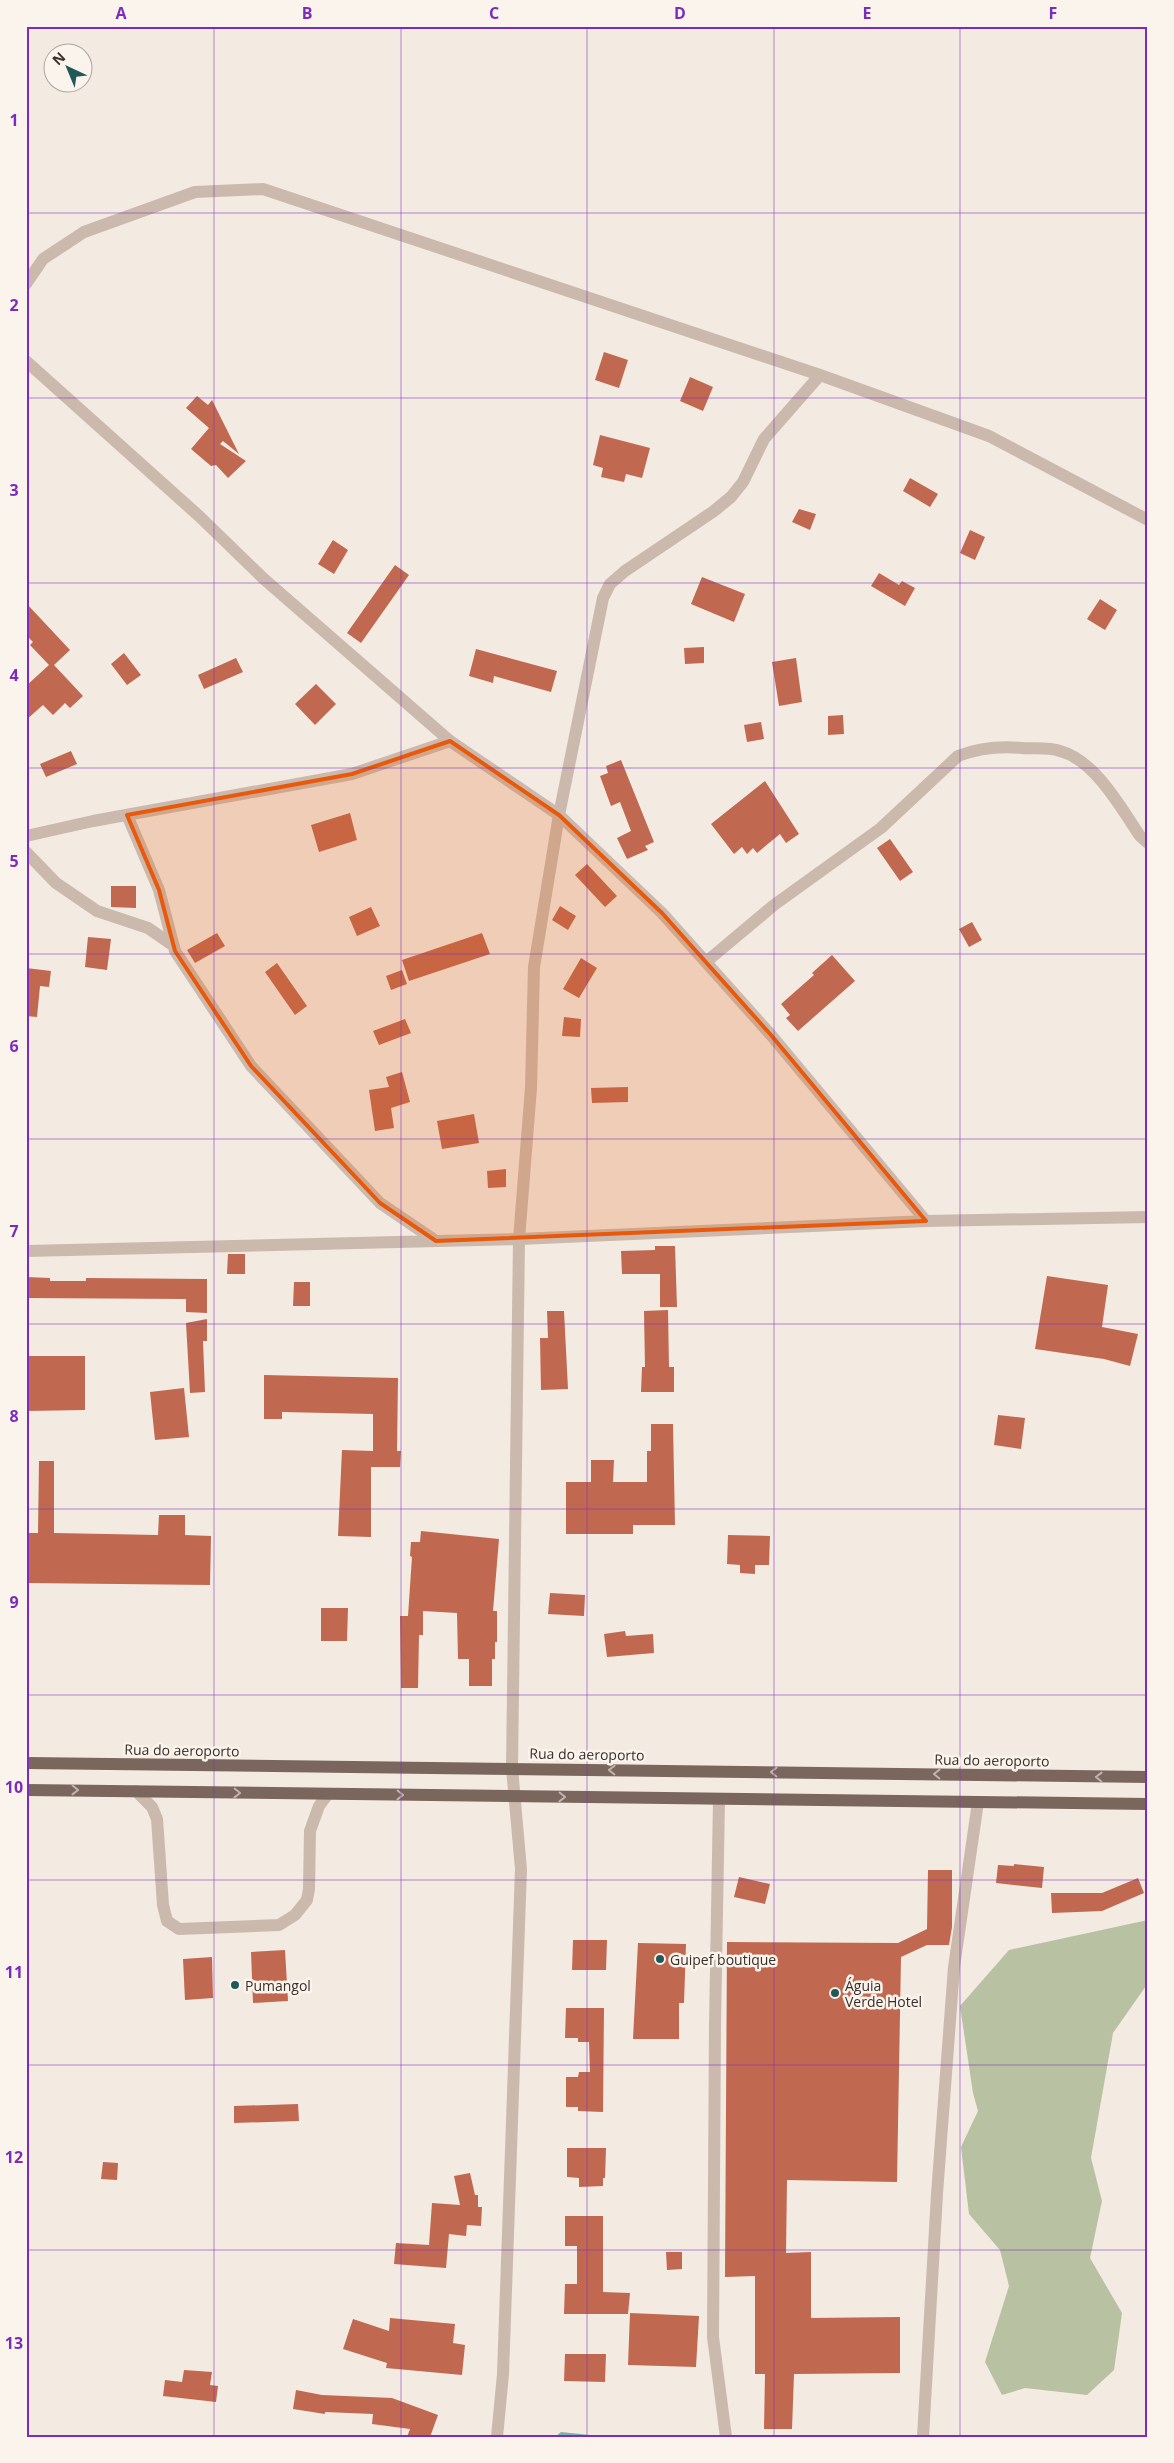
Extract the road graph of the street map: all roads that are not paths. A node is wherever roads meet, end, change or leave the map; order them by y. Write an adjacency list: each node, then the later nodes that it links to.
1 (26, 284): 3 (street)
2 (27, 360): 5 (street)
3 (820, 374): 4 (street); 7 (street)
4 (1148, 520)
5 (450, 741): 6 (street); 7 (street)
6 (127, 815): 8 (street); 11 (street)
7 (559, 815): 12 (street); 15 (street)
8 (26, 836)
9 (1148, 843): 12 (street)
10 (26, 852): 11 (street)
11 (174, 946): 16 (street)
12 (706, 962): 14 (street)
13 (1148, 1217): 14 (street)
14 (926, 1221): 15 (street)
15 (519, 1239): 16 (street); 19 (street)
16 (436, 1241): 17 (street)
17 (26, 1251)
18 (26, 1763): 19 (main road, Rua do aeroporto)
19 (512, 1768): 20 (main road, Rua do aeroporto, one-way to 19); 24 (street)
20 (1148, 1778)
21 (26, 1790): 22 (main road, one-way to 22)
22 (136, 1791): 23 (main road, one-way to 23); 23 (street)
23 (328, 1794): 24 (main road, one-way to 24)
24 (515, 1796): 25 (main road, one-way to 25); 28 (street)
25 (719, 1799): 26 (main road); 29 (street)
26 (978, 1802): 27 (main road); 30 (street)
27 (1148, 1804)
28 (497, 2437)
29 (726, 2437)
30 (923, 2437)

